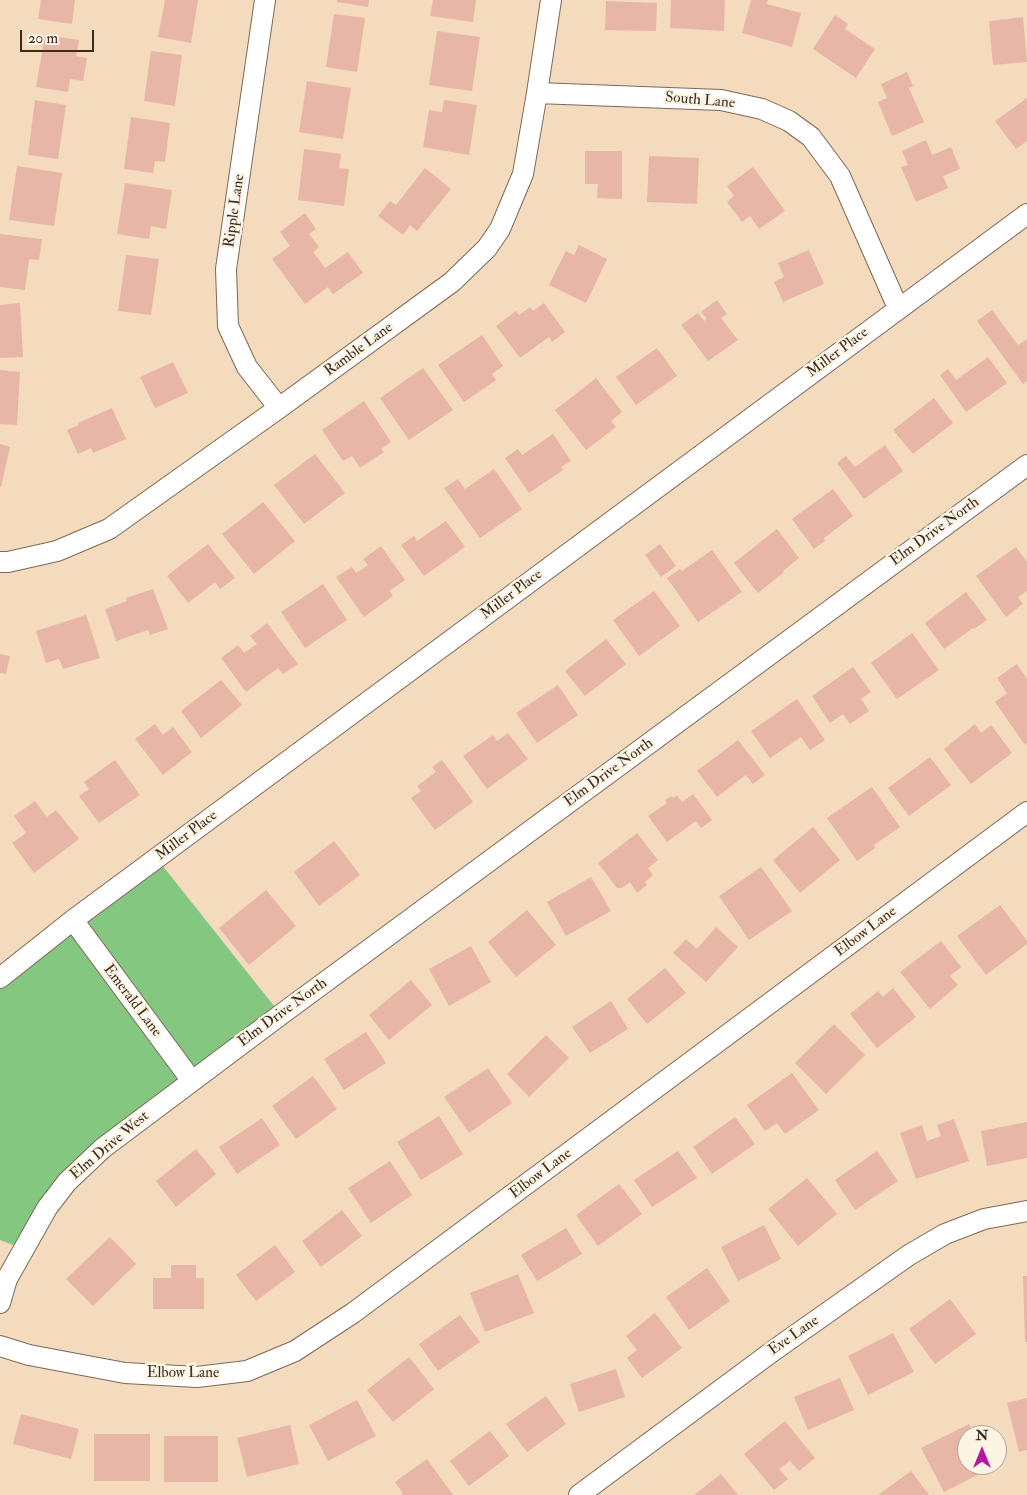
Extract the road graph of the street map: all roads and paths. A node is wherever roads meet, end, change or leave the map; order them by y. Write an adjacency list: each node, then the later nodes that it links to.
1 (265, 0): 6 (street, Ripple Lane)
2 (550, 0): 3 (street, Ramble Lane)
3 (537, 93): 5 (street, South Lane); 6 (street, Ramble Lane)
4 (1027, 214): 5 (street, Miller Place)
5 (898, 308): 10 (street, Miller Place)
6 (279, 408): 8 (street, Ramble Lane)
7 (1027, 465): 12 (street, Elm Drive North)
8 (0, 562)
9 (1027, 812): 15 (street, Elbow Lane)
10 (73, 920): 11 (street, Miller Place); 12 (street, Emerald Lane)
11 (0, 978)
12 (192, 1081): 14 (street, Elm Drive West)
13 (1027, 1211): 16 (street, Eve Lane)
14 (0, 1303)
15 (0, 1346)
16 (579, 1495)

